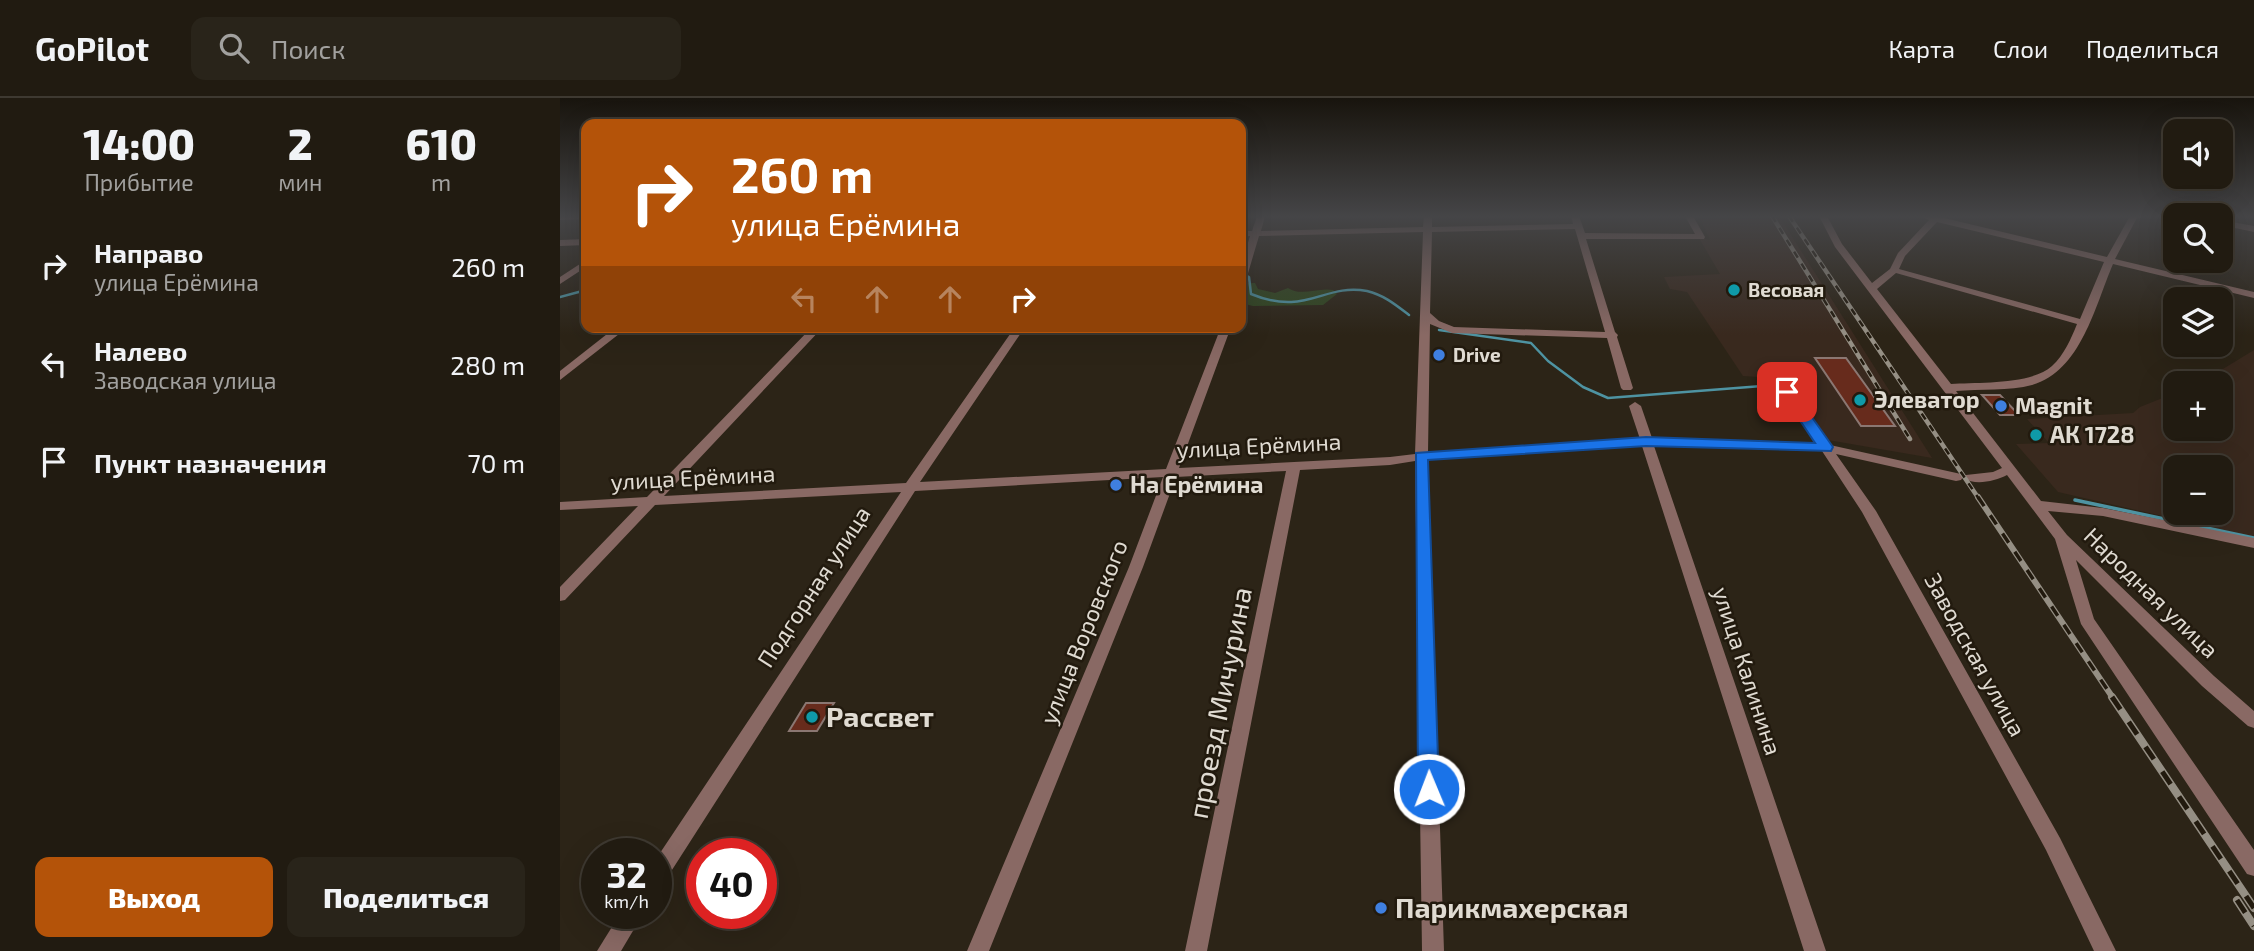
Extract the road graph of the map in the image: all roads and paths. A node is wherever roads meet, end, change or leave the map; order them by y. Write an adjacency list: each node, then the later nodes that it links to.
1 (1427, 256): 13 (street)
2 (1588, 256): 19 (street)
3 (1848, 256): 11 (street, Народная улица)
4 (1901, 256): 9 (street)
5 (2093, 256): 7 (street)
6 (2112, 256): 7 (street)
7 (2110, 260): 12 (street); 14 (street)
8 (581, 266): 10 (street)
9 (1894, 270): 11 (street); 14 (street)
10 (560, 281)
11 (1873, 287): 22 (street, Народная улица)
12 (2254, 295)
13 (1425, 314): 19 (street); 27 (street)
14 (2084, 323): 22 (street)
15 (615, 333): 20 (street)
16 (812, 333): 34 (street)
17 (1016, 333): 33 (street, Подгорная улица)
18 (1224, 333): 30 (street, улица Воровского)
19 (1613, 335): 21 (street)
20 (560, 377)
21 (1627, 388)
22 (1947, 388): 29 (street, Народная улица)
23 (1787, 392): 26 (street, Заводская улица)
24 (1634, 406): 25 (street, улица Калинина)
25 (1646, 442): 26 (street, улица Ерёмина); 27 (street, улица Ерёмина); 48 (street, улица Калинина)
26 (1826, 447): 31 (street, улица Ерёмина); 49 (street, Заводская улица)
27 (1421, 456): 28 (street, улица Ерёмина); 47 (street)
28 (1294, 465): 30 (street, улица Ерёмина); 46 (street, проезд Мичурина)
29 (2009, 470): 32 (street); 35 (street, Народная улица)
30 (1172, 471): 33 (street, улица Ерёмина); 45 (street, улица Воровского)
31 (1956, 477)
32 (1971, 478)
33 (911, 486): 34 (street, улица Ерёмина); 41 (street, Подгорная улица)
34 (649, 502): 36 (street, улица Ерёмина); 39 (street)
35 (2035, 505): 37 (street, Народная улица); 38 (street)
36 (560, 506)
37 (2062, 538): 40 (street, Народная улица); 42 (street, Народная улица)
38 (2254, 543)
39 (560, 596)
40 (2254, 721)
41 (672, 852)
42 (2254, 867)
43 (622, 929): 44 (street)
44 (608, 951)
45 (978, 951)
46 (1196, 951)
47 (1433, 951)
48 (1815, 951)
49 (2105, 951)

